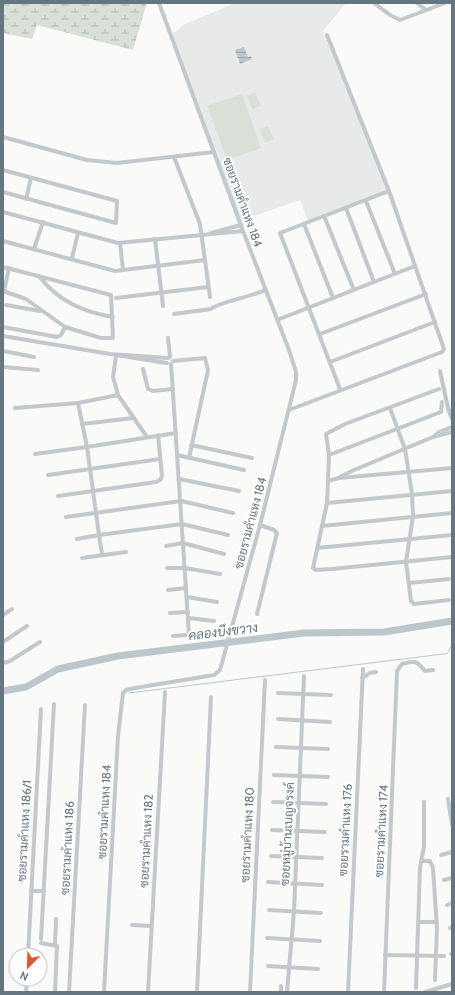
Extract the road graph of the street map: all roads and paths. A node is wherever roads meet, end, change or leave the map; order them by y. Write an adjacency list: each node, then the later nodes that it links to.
1 (159, 3): 8 (street, ซอยรามคำแหง 184)
2 (374, 3): 5 (street)
3 (417, 3): 5 (street)
4 (445, 3): 5 (street)
5 (426, 10)
6 (327, 35): 12 (street)
7 (3, 137): 9 (street)
8 (214, 152): 9 (street); 21 (street, ซอยรามคำแหง 184)
9 (174, 157): 24 (street)
10 (3, 170): 11 (street)
11 (31, 178): 14 (street); 14 (street)
12 (389, 191): 15 (street); 33 (street)
13 (3, 192): 14 (street)
14 (26, 199)
15 (366, 201): 16 (street); 37 (street)
16 (346, 208): 18 (street); 39 (street)
17 (3, 212): 19 (street)
18 (324, 216): 20 (street); 42 (street)
19 (43, 222): 23 (street); 29 (street)
20 (304, 224): 48 (street); 51 (street)
21 (241, 225): 22 (street, ซอยรามคำแหง 184); 25 (street)
22 (243, 231): 25 (street); 41 (street, ซอยรามคำแหง 184)
23 (78, 233): 28 (street); 30 (street)
24 (202, 233): 25 (street); 26 (street); 31 (street)
25 (211, 233)
26 (155, 239): 28 (street); 32 (street)
27 (3, 240): 29 (street)
28 (120, 243): 36 (street)
29 (34, 249): 30 (street)
30 (72, 258): 36 (street)
31 (205, 260): 32 (street); 40 (street)
32 (158, 266): 36 (street); 44 (street)
33 (415, 266): 37 (street); 45 (street)
34 (3, 267): 35 (street)
35 (9, 268): 38 (street); 43 (street)
36 (123, 270)
37 (395, 274): 39 (street)
38 (39, 276): 54 (street); 54 (street)
39 (374, 282): 42 (street)
40 (208, 287): 44 (street); 46 (street)
41 (265, 290): 53 (street); 55 (street, ซอยรามคำแหง 184)
42 (354, 290): 48 (street)
43 (4, 291): 52 (street)
44 (162, 292): 47 (street); 50 (street)
45 (426, 294): 56 (street); 59 (street)
46 (210, 297)
47 (116, 298)
48 (333, 298): 51 (street)
49 (6, 306): 52 (street)
50 (163, 306)
51 (309, 308): 55 (street); 59 (street)
52 (41, 311): 58 (street)
53 (174, 314)
54 (113, 318): 58 (street)
55 (277, 320): 80 (street, ซอยรามคำแหง 184)
56 (435, 322): 68 (street); 73 (street)
57 (3, 327): 58 (street)
58 (65, 327)
59 (320, 334): 68 (street)
60 (3, 336): 63 (street)
61 (168, 338): 67 (street)
62 (3, 351): 65 (street)
63 (110, 354): 64 (street); 66 (street)
64 (116, 356): 66 (street); 75 (street)
65 (34, 357)
66 (143, 358): 67 (street)
67 (170, 360): 72 (street); 90 (street)
68 (330, 362): 73 (street)
69 (3, 367): 71 (street)
70 (143, 369): 72 (street)
71 (38, 370)
72 (173, 389): 86 (street)
73 (340, 389): 80 (street)
74 (439, 389): 79 (street)
75 (118, 395): 77 (street); 81 (street)
76 (442, 402): 84 (street)
77 (78, 403): 78 (street); 82 (street)
78 (15, 408)
79 (390, 408): 84 (street); 94 (street)
80 (289, 410): 120 (street, ซอยรามคำแหง 184)
81 (134, 418): 82 (street); 89 (street)
82 (82, 424): 91 (street)
83 (452, 427): 87 (street)
84 (398, 428): 92 (street); 94 (street)
85 (452, 432): 87 (street)
86 (176, 433): 88 (street); 95 (street)
87 (440, 434): 92 (street)
88 (158, 435): 89 (street); 98 (street)
89 (146, 437): 91 (street)
90 (191, 445): 96 (street); 97 (street)
91 (87, 447): 93 (street); 100 (street)
92 (405, 449): 102 (street); 104 (street)
93 (35, 454)
94 (329, 455): 106 (street)
95 (177, 456): 96 (street); 105 (street)
96 (188, 458): 101 (street)
97 (252, 458)
98 (160, 459): 100 (street); 107 (street)
99 (452, 468): 102 (street)
100 (91, 470): 103 (street); 107 (street)
101 (244, 470)
102 (409, 473): 104 (street); 110 (street)
103 (48, 475)
104 (340, 478): 106 (street)
105 (179, 479): 109 (street); 112 (street)
106 (328, 481): 113 (street)
107 (93, 491): 111 (street); 114 (street)
108 (452, 491): 110 (street)
109 (239, 492)
110 (412, 494): 113 (street); 117 (street)
111 (58, 496)
112 (180, 502): 114 (street); 115 (street); 119 (street)
113 (327, 503): 121 (street)
114 (96, 513): 118 (street); 122 (street)
115 (233, 513)
116 (452, 513): 117 (street)
117 (413, 516): 121 (street); 126 (street)
118 (66, 517)
119 (182, 524): 122 (street); 123 (street); 127 (street)
120 (260, 525): 149 (street); 231 (street, ซอยรามคำแหง 184)
121 (322, 526): 129 (street)
122 (99, 535): 125 (street); 131 (street)
123 (228, 535)
124 (452, 535): 126 (street)
125 (77, 539)
126 (408, 540): 129 (street); 135 (street)
127 (183, 544): 128 (street); 132 (street); 137 (street)
128 (166, 546)
129 (317, 548): 135 (street)
130 (126, 552): 131 (street)
131 (102, 554): 133 (street)
132 (224, 554)
133 (82, 558)
134 (452, 558): 135 (street)
135 (406, 562): 140 (street)
136 (167, 568): 137 (street)
137 (185, 568): 138 (street); 141 (street)
138 (220, 574)
139 (449, 579): 140 (street)
140 (409, 583): 144 (street)
141 (186, 588): 142 (street); 143 (street)
142 (168, 590)
143 (187, 597): 145 (street); 147 (street)
144 (449, 600)
145 (217, 602)
146 (12, 609): 150 (street)
147 (188, 612): 148 (street); 151 (street)
148 (170, 613)
149 (257, 614)
150 (3, 615)
151 (189, 618): 152 (street); 154 (street)
152 (214, 621)
153 (27, 626): 155 (street)
154 (173, 636)
155 (3, 642)
156 (40, 642): 157 (street)
157 (3, 663)
158 (363, 669): 162 (street, ซอยรามคำแหง 176)
159 (433, 670): 218 (street, ซอยรามคำแหง 174)
160 (376, 672): 162 (street)
161 (304, 676): 166 (street, ซอยหมู่บ้านเบญจรงค์)
162 (362, 678): 237 (street, ซอยรามคำแหง 176)
163 (265, 680): 234 (street, ซอยรามคำแหง 180)
164 (165, 692): 212 (street, ซอยรามคำแหง 182)
165 (278, 693): 166 (street)
166 (304, 694): 167 (street); 173 (street, ซอยหมู่บ้านเบญจรงค์)
167 (331, 695)
168 (211, 697): 233 (street)
169 (54, 704): 202 (street)
170 (85, 705): 230 (street, ซอยรามคำแหง 186)
171 (41, 709): 201 (street, ซอยรามคำแหง 186/1)
172 (278, 719): 173 (street)
173 (303, 720): 174 (street); 176 (street, ซอยหมู่บ้านเบญจรงค์)
174 (330, 722)
175 (276, 747): 176 (street)
176 (302, 748): 177 (street); 179 (street, ซอยหมู่บ้านเบญจรงค์)
177 (328, 749)
178 (274, 775): 179 (street)
179 (300, 776): 180 (street); 184 (street, ซอยหมู่บ้านเบญจรงค์)
180 (328, 777)
181 (448, 799): 186 (street)
182 (273, 802): 184 (street)
183 (424, 802): 195 (street)
184 (299, 803): 185 (street); 188 (street, ซอยหมู่บ้านเบญจรงค์)
185 (326, 804)
186 (452, 825)
187 (272, 830): 188 (street)
188 (297, 830): 189 (street); 193 (street, ซอยหมู่บ้านเบญจรงค์)
189 (325, 832)
190 (452, 852): 191 (street)
191 (441, 855)
192 (271, 856): 193 (street)
193 (296, 857): 194 (street); 199 (street, ซอยหมู่บ้านเบญจรงค์)
194 (322, 858)
195 (422, 861): 209 (street); 210 (street)
196 (452, 878): 197 (street)
197 (444, 880)
198 (268, 882): 199 (street)
199 (295, 884): 200 (street); 206 (street, ซอยหมู่บ้านเบญจรงค์)
200 (322, 885)
201 (31, 891): 202 (street); 217 (street, ซอยรามคำแหง 186/1)
202 (44, 891): 216 (street)
203 (452, 904): 204 (street)
204 (447, 905)
205 (269, 910): 206 (street)
206 (294, 911): 207 (street); 214 (street, ซอยหมู่บ้านเบญจรงค์)
207 (321, 913)
208 (56, 919): 216 (street)
209 (419, 922): 210 (street); 219 (street)
210 (436, 922): 220 (street)
211 (132, 926): 212 (street)
212 (151, 926): 232 (street, ซอยรามคำแหง 182)
213 (267, 938): 214 (street)
214 (292, 940): 215 (street); 223 (street, ซอยหมู่บ้านเบญจรงค์)
215 (320, 941)
216 (54, 944): 229 (street)
217 (28, 947)
218 (385, 955): 219 (street); 238 (street, ซอยรามคำแหง 174)
219 (417, 956): 220 (street); 228 (street)
220 (436, 956): 221 (street); 225 (street)
221 (444, 956)
222 (268, 966): 223 (street)
223 (290, 968): 224 (street); 236 (street, ซอยหมู่บ้านเบญจรงค์)
224 (318, 969)
225 (435, 980)
226 (452, 984): 239 (street)
227 (281, 986): 235 (street)
228 (416, 988)
229 (55, 992)
230 (69, 992)
231 (104, 992)
232 (148, 992)
233 (197, 992)
234 (250, 992)
235 (281, 992)
236 (287, 992)
237 (348, 992)
238 (384, 992)
239 (425, 992)

